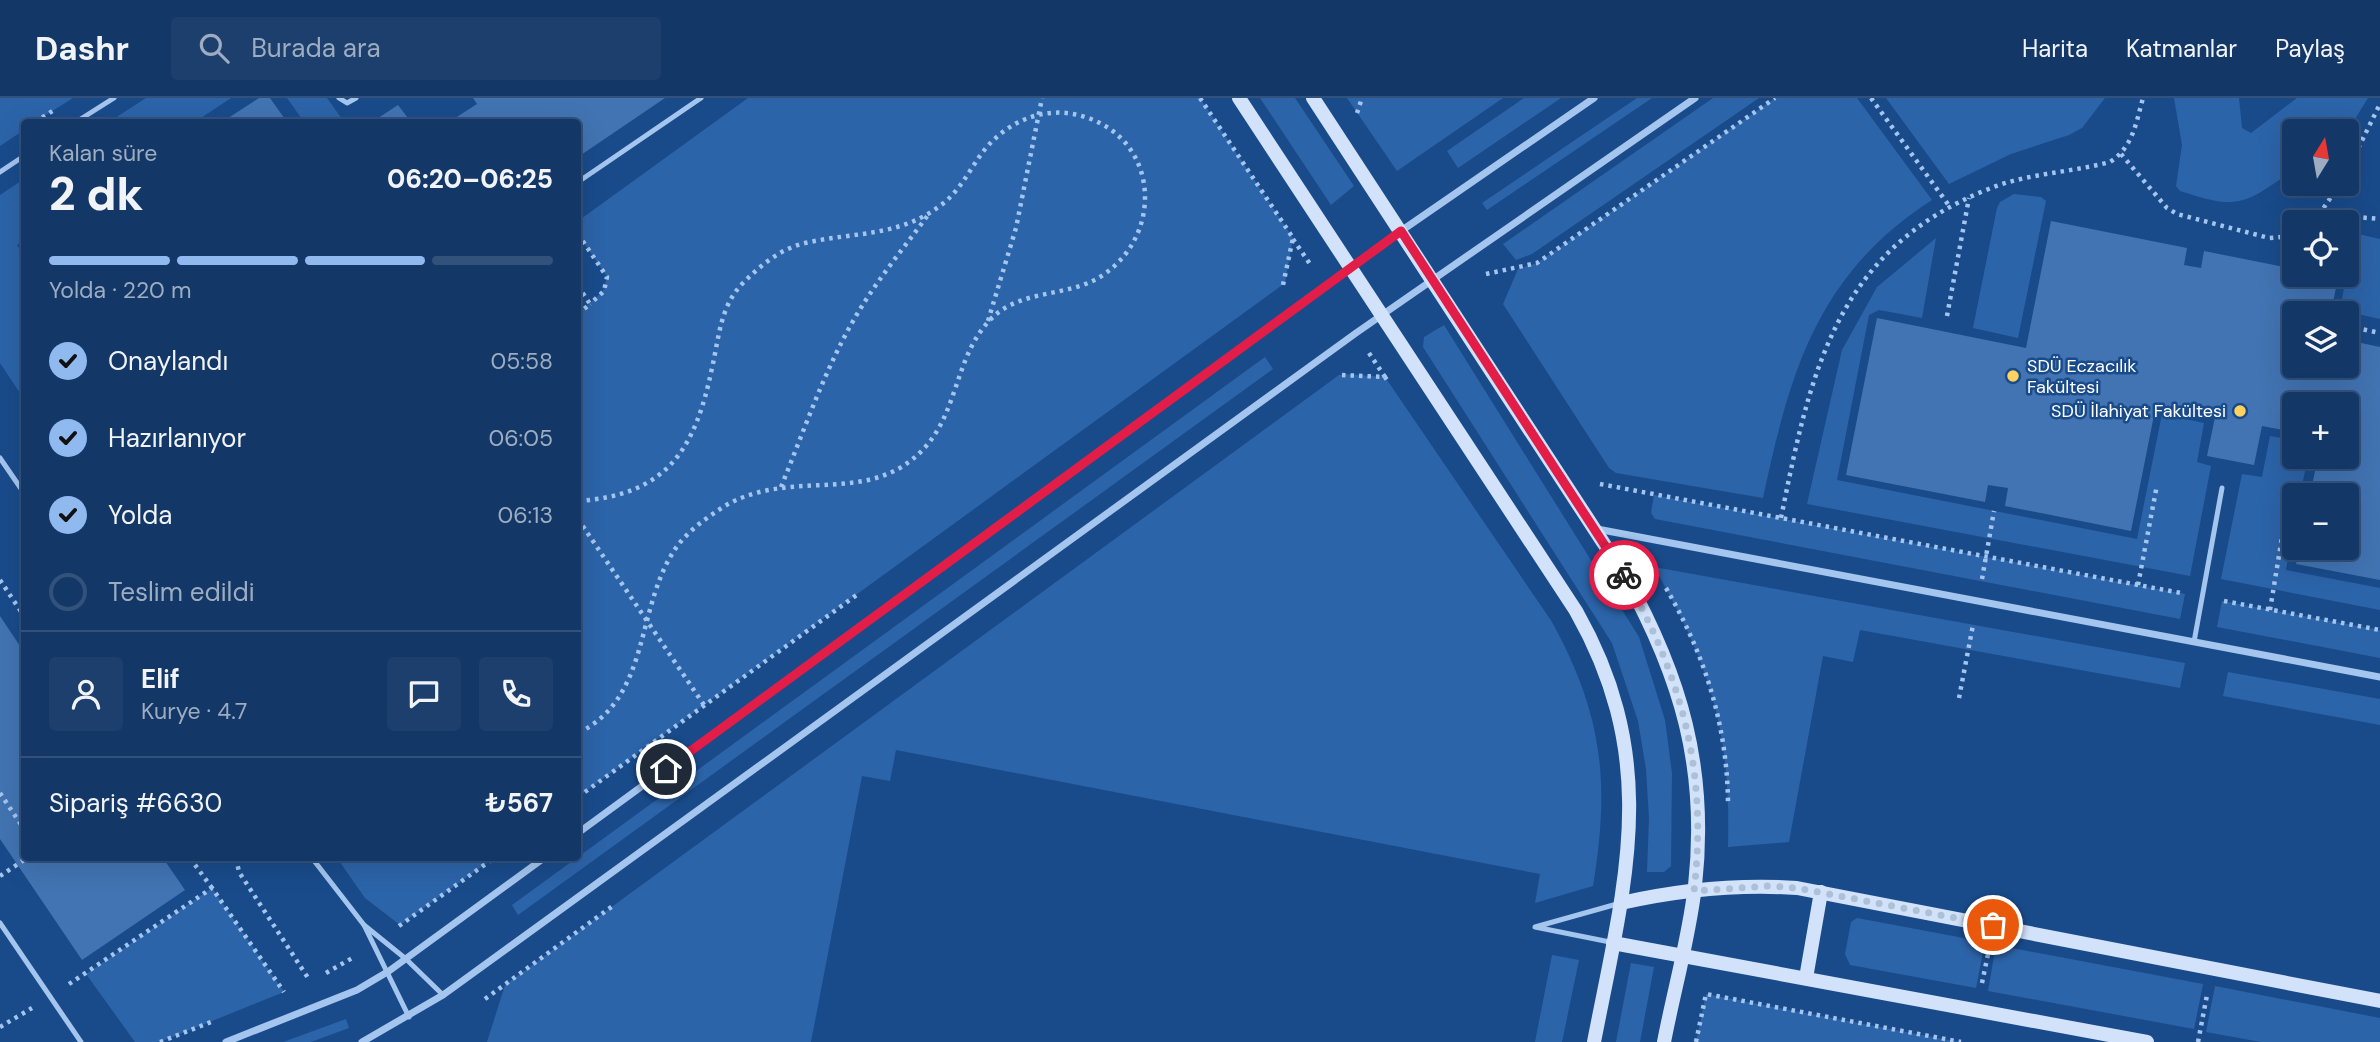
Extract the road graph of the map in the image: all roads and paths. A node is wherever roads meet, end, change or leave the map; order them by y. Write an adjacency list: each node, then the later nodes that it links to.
1 (114, 98): 18 (lane)
2 (339, 98): 3 (lane)
3 (356, 98)
4 (701, 98): 23 (lane)
5 (1042, 98): 17 (path)
6 (1200, 98): 36 (path)
7 (1239, 98): 32 (street)
8 (1313, 98): 29 (street)
9 (1362, 98): 16 (path)
10 (1594, 98): 29 (street)
11 (1695, 98): 34 (street)
12 (1775, 98): 33 (path)
13 (1871, 98): 25 (path)
14 (2143, 98): 20 (path)
15 (2380, 104): 19 (path)
16 (1357, 113)
17 (1039, 115): 26 (path); 41 (path); 41 (path)
18 (81, 119)
19 (2359, 147)
20 (2121, 154): 24 (path); 30 (path)
21 (21, 158): 22 (lane)
22 (0, 173)
23 (581, 179)
24 (1969, 198): 25 (path); 40 (path)
25 (1950, 207): 53 (path)
26 (930, 212): 49 (path); 52 (path)
27 (2359, 217): 28 (path)
28 (2380, 219)
29 (1401, 231): 32 (street); 34 (street)
30 (2282, 237)
31 (581, 238): 37 (path)
32 (1350, 268): 39 (street); 72 (street)
33 (1478, 276)
34 (1432, 279): 39 (street); 55 (street)
35 (581, 290): 37 (path)
36 (1280, 290)
37 (590, 304): 38 (path)
38 (581, 312)
39 (1382, 314): 84 (street); 101 (street)
40 (1947, 316)
41 (988, 322): 49 (path)
42 (2359, 329): 43 (path)
43 (2380, 333)
44 (1339, 376): 45 (path)
45 (1393, 388)
46 (0, 458): 51 (lane)
47 (1600, 484): 53 (path)
48 (2157, 485): 58 (path)
49 (781, 487): 63 (path)
50 (2222, 488): 60 (lane)
51 (21, 489)
52 (581, 501)
53 (1780, 518): 58 (path)
54 (581, 523): 63 (path)
55 (1595, 528): 65 (street); 81 (street)
56 (2282, 537): 61 (path)
57 (0, 580): 62 (path)
58 (2138, 585): 60 (path)
59 (862, 591): 67 (path)
60 (2202, 597): 61 (path); 65 (lane)
61 (2270, 610): 64 (path)
62 (21, 612)
63 (647, 621): 67 (path); 68 (path)
64 (2380, 630)
65 (2194, 642): 66 (street)
66 (2380, 677)
67 (704, 705): 70 (path)
68 (581, 732)
69 (0, 793): 71 (path)
70 (581, 795)
71 (21, 824)
72 (581, 831)
73 (22, 861): 79 (path)
74 (192, 861): 80 (path)
75 (237, 861): 96 (path)
76 (314, 861): 86 (lane)
77 (490, 861): 88 (path)
78 (540, 861): 92 (street)
79 (0, 877)
80 (212, 888): 100 (path); 102 (path)
81 (1694, 891): 82 (street); 84 (street); 91 (street)
82 (1821, 892): 87 (street); 95 (street)
83 (618, 902): 98 (path)
84 (1621, 903): 89 (street); 89 (lane)
85 (0, 923): 102 (lane)
86 (364, 925): 88 (lane); 90 (lane)
87 (1993, 925): 93 (street); 105 (path)
88 (381, 939): 92 (lane)
89 (1614, 943): 91 (street); 115 (street)
90 (374, 944): 94 (lane); 96 (path)
91 (1681, 956): 95 (street); 116 (street)
92 (406, 959): 94 (street); 101 (lane)
93 (2212, 969): 104 (street); 119 (path)
94 (388, 971): 107 (lane); 113 (street)
95 (1806, 978): 105 (street)
96 (310, 981): 97 (path)
97 (302, 985)
98 (505, 985)
99 (294, 988): 100 (path)
100 (284, 992): 103 (path)
101 (443, 995): 107 (street)
102 (50, 997): 108 (path); 111 (lane)
103 (272, 997)
104 (2380, 1001)
105 (1978, 1010): 110 (street)
106 (222, 1017): 112 (path)
107 (409, 1017): 114 (street)
108 (0, 1027)
109 (1943, 1040): 117 (path); 118 (path)
110 (2141, 1041)
111 (81, 1042)
112 (160, 1042)
113 (226, 1042)
114 (362, 1042)
115 (1594, 1042)
116 (1664, 1042)
117 (1696, 1042)
118 (1961, 1042)
119 (2198, 1042)

